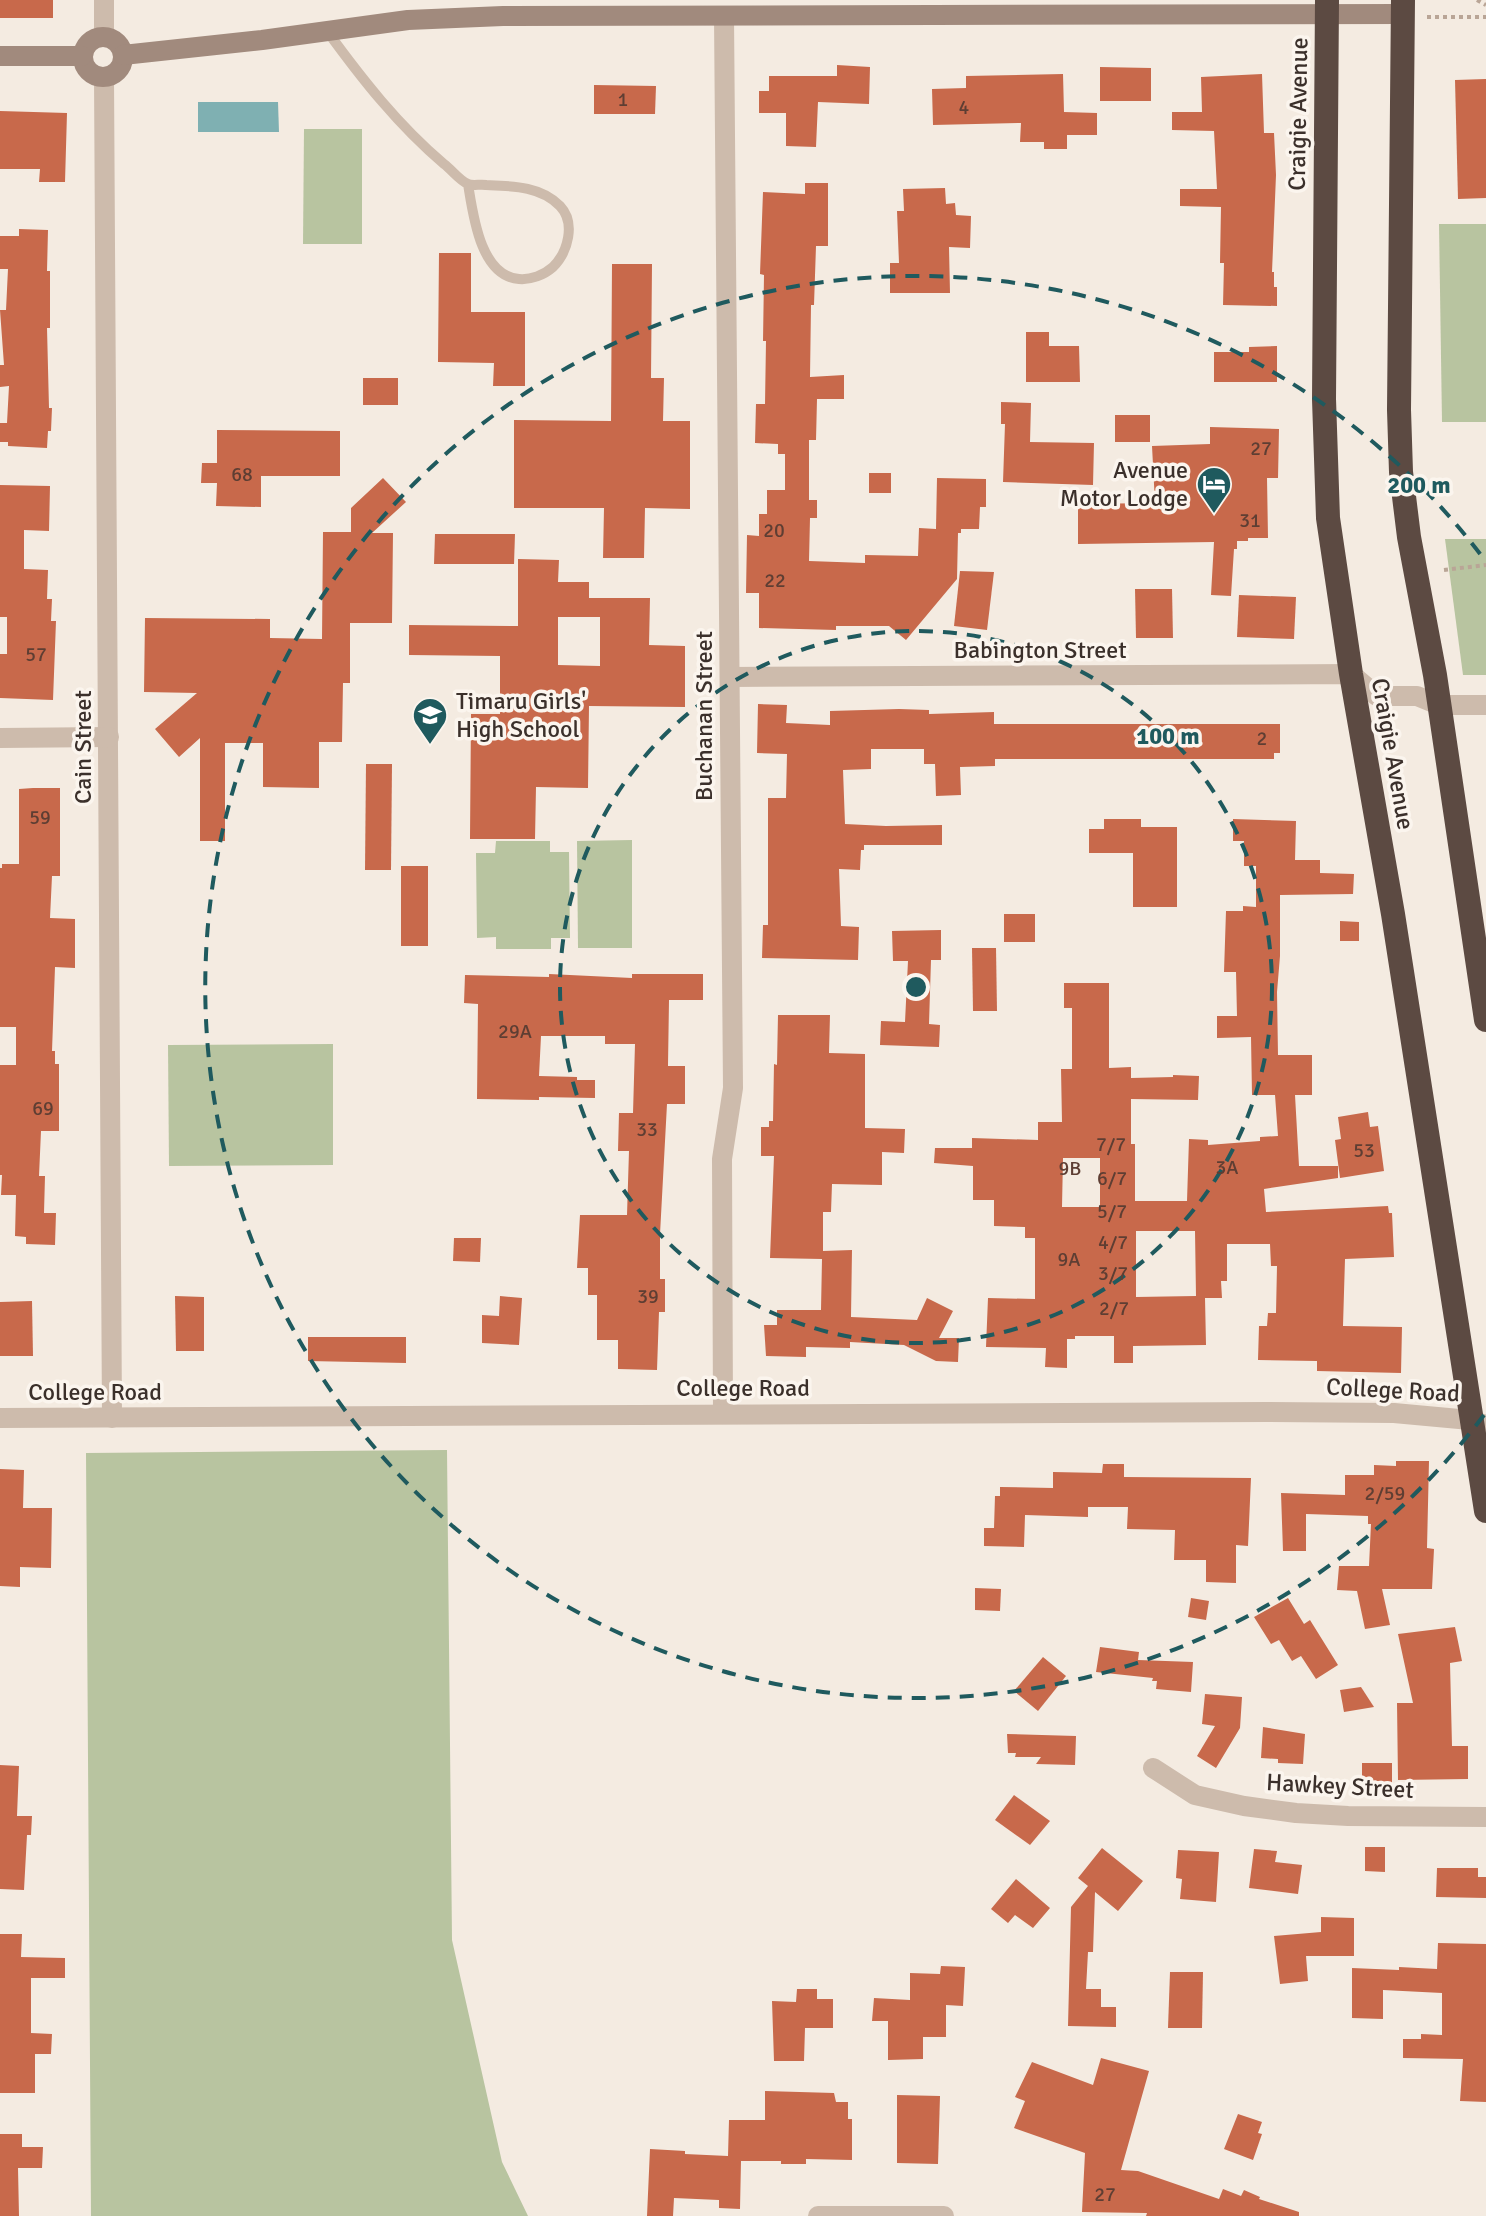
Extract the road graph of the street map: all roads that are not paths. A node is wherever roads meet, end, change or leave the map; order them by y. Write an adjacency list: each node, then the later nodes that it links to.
1 (104, 0): 6 (street)
2 (1327, 7): 3 (street); 4 (street); 12 (highway, Craigie Avenue)
3 (1411, 10): 14 (highway, Craigie Avenue)
4 (724, 16): 5 (street); 13 (street, Buchanan Street)
5 (327, 31): 7 (street); 11 (lane)
6 (104, 36): 7 (street); 9 (street)
7 (123, 55): 10 (street)
8 (0, 56): 9 (street)
9 (82, 56): 10 (street)
10 (104, 77): 16 (street, Cain Street)
11 (468, 184): 11 (lane)
12 (1351, 674): 13 (street, Babington Street); 14 (street); 22 (highway, Craigie Avenue)
13 (730, 677): 19 (street, Buchanan Street)
14 (1439, 705): 15 (street); 18 (highway, Craigie Avenue)
15 (1486, 705)
16 (109, 737): 17 (street); 21 (street, Cain Street)
17 (0, 738)
18 (1486, 1020)
19 (723, 1414): 21 (street, College Road); 22 (street, College Road)
20 (0, 1418): 21 (street, College Road)
21 (112, 1418)
22 (1478, 1423): 23 (highway, Craigie Avenue)
23 (1486, 1511)
24 (1153, 1768): 25 (street, Hawkey Street)
25 (1486, 1817)
26 (818, 2216): 27 (street)
27 (944, 2216)

